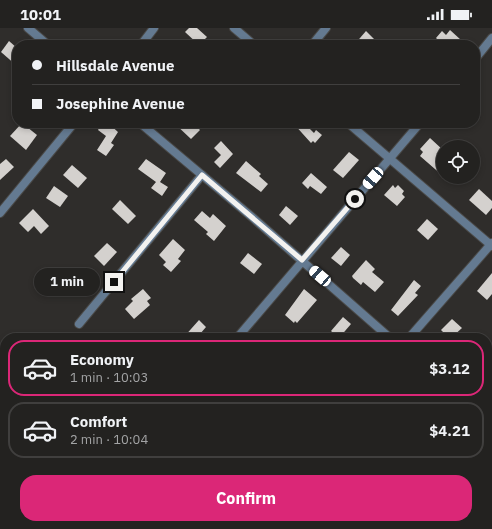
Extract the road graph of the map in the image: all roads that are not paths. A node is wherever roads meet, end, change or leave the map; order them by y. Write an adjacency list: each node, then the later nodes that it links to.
1 (28, 28): 6 (street)
2 (154, 28): 7 (street)
3 (234, 28): 8 (street)
4 (326, 28): 9 (street)
5 (492, 38): 10 (street)
6 (42, 40)
7 (145, 40)
8 (248, 40)
9 (316, 40)
10 (480, 53)
11 (70, 128): 17 (street)
12 (146, 128): 16 (street)
13 (354, 128): 15 (street)
14 (416, 128): 15 (street)
15 (390, 159): 18 (street); 19 (street)
16 (202, 175): 19 (street); 20 (street)
17 (0, 213)
18 (492, 245): 23 (street)
19 (302, 260): 21 (street); 22 (street)
20 (79, 324)
21 (241, 333)
22 (384, 333)
23 (413, 333)

